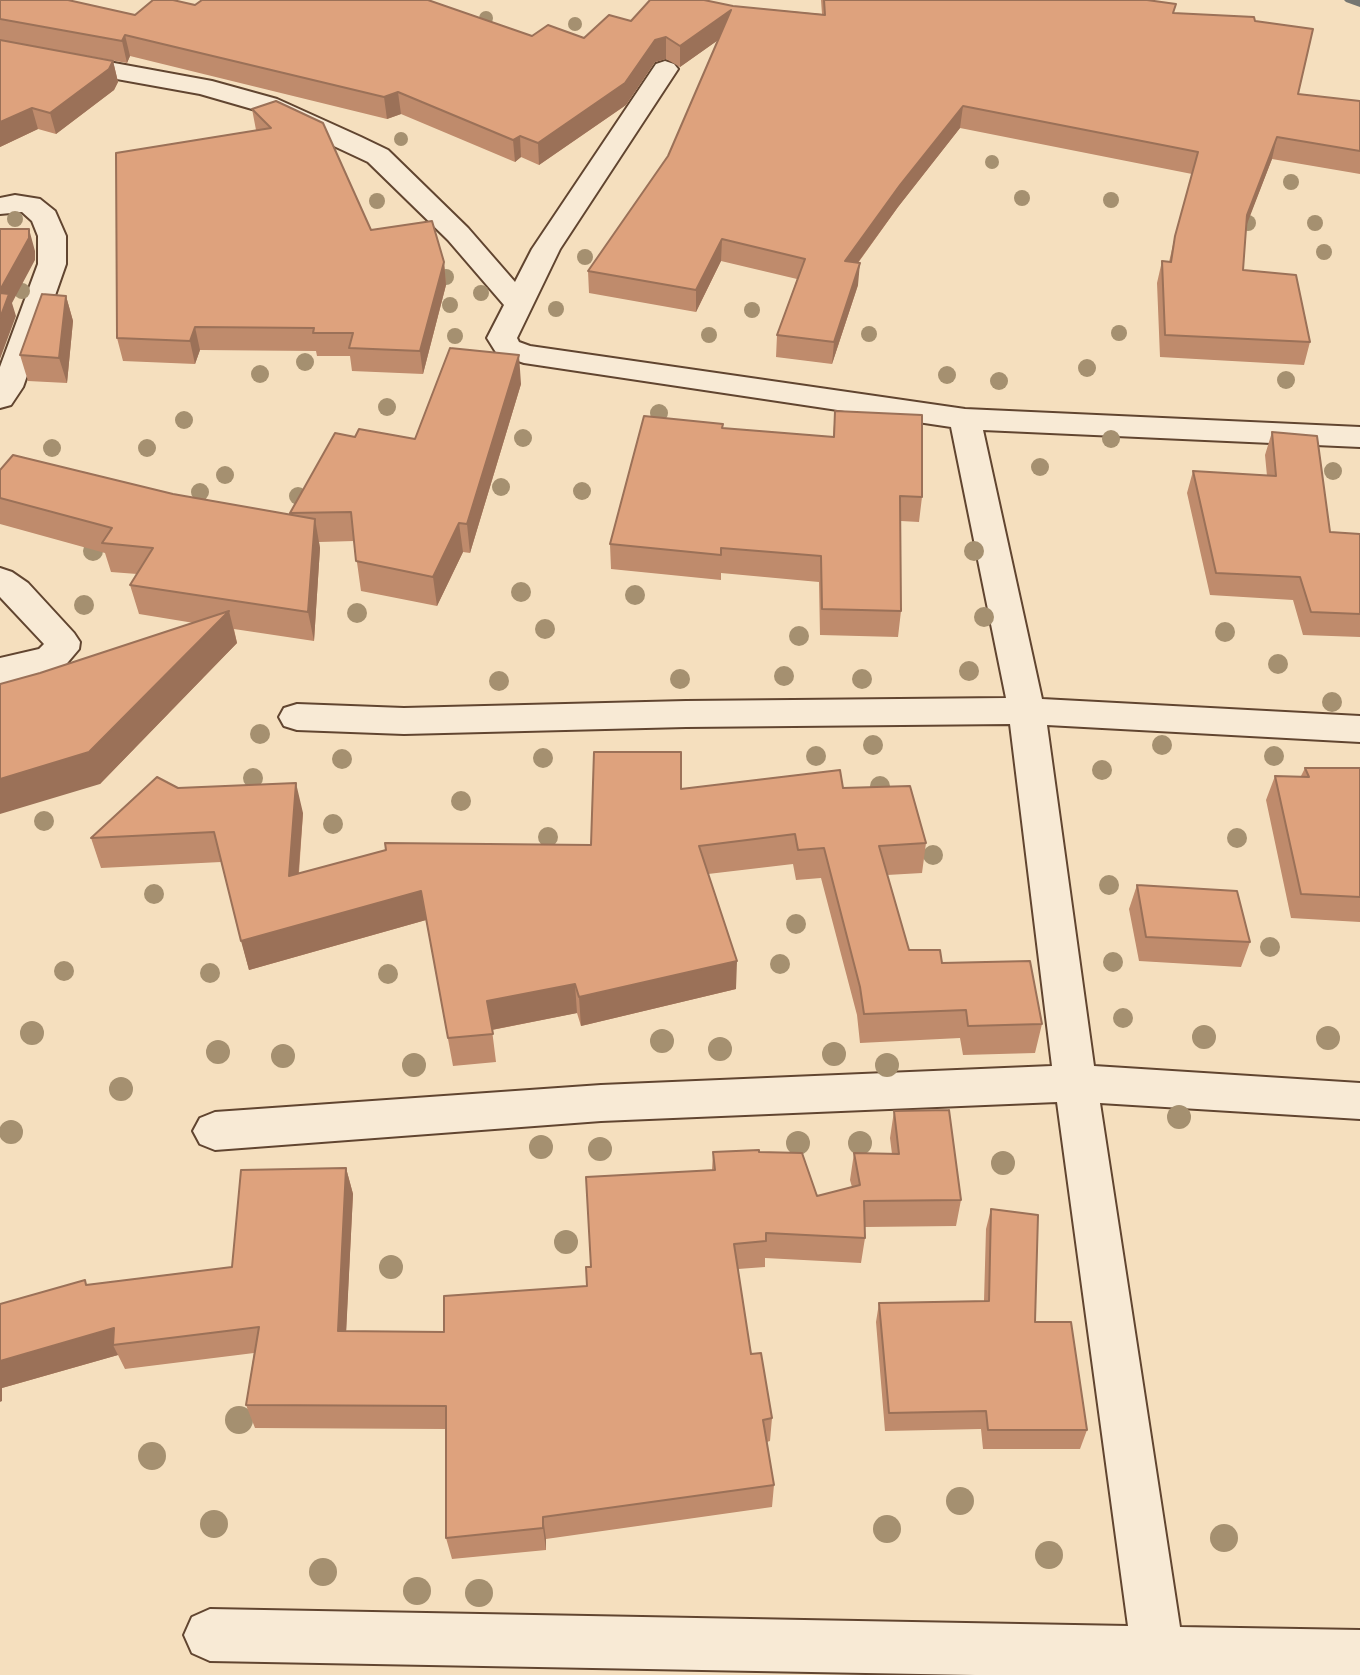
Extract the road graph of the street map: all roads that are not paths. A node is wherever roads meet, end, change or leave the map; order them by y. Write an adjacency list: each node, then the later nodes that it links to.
1 (0, 50): 4 (street)
2 (665, 69): 4 (street)
3 (0, 206): 5 (street)
4 (520, 304): 6 (street)
5 (0, 398)
6 (965, 419): 7 (street); 10 (street)
7 (1360, 437)
8 (0, 580): 9 (street)
9 (0, 671)
10 (1027, 711): 11 (street); 12 (street); 13 (street)
11 (297, 717)
12 (1360, 729)
13 (1075, 1083): 14 (street); 15 (street); 18 (street)
14 (1360, 1101)
15 (215, 1131)
16 (210, 1635): 18 (street)
17 (1360, 1656): 18 (street)
18 (1159, 1664)

